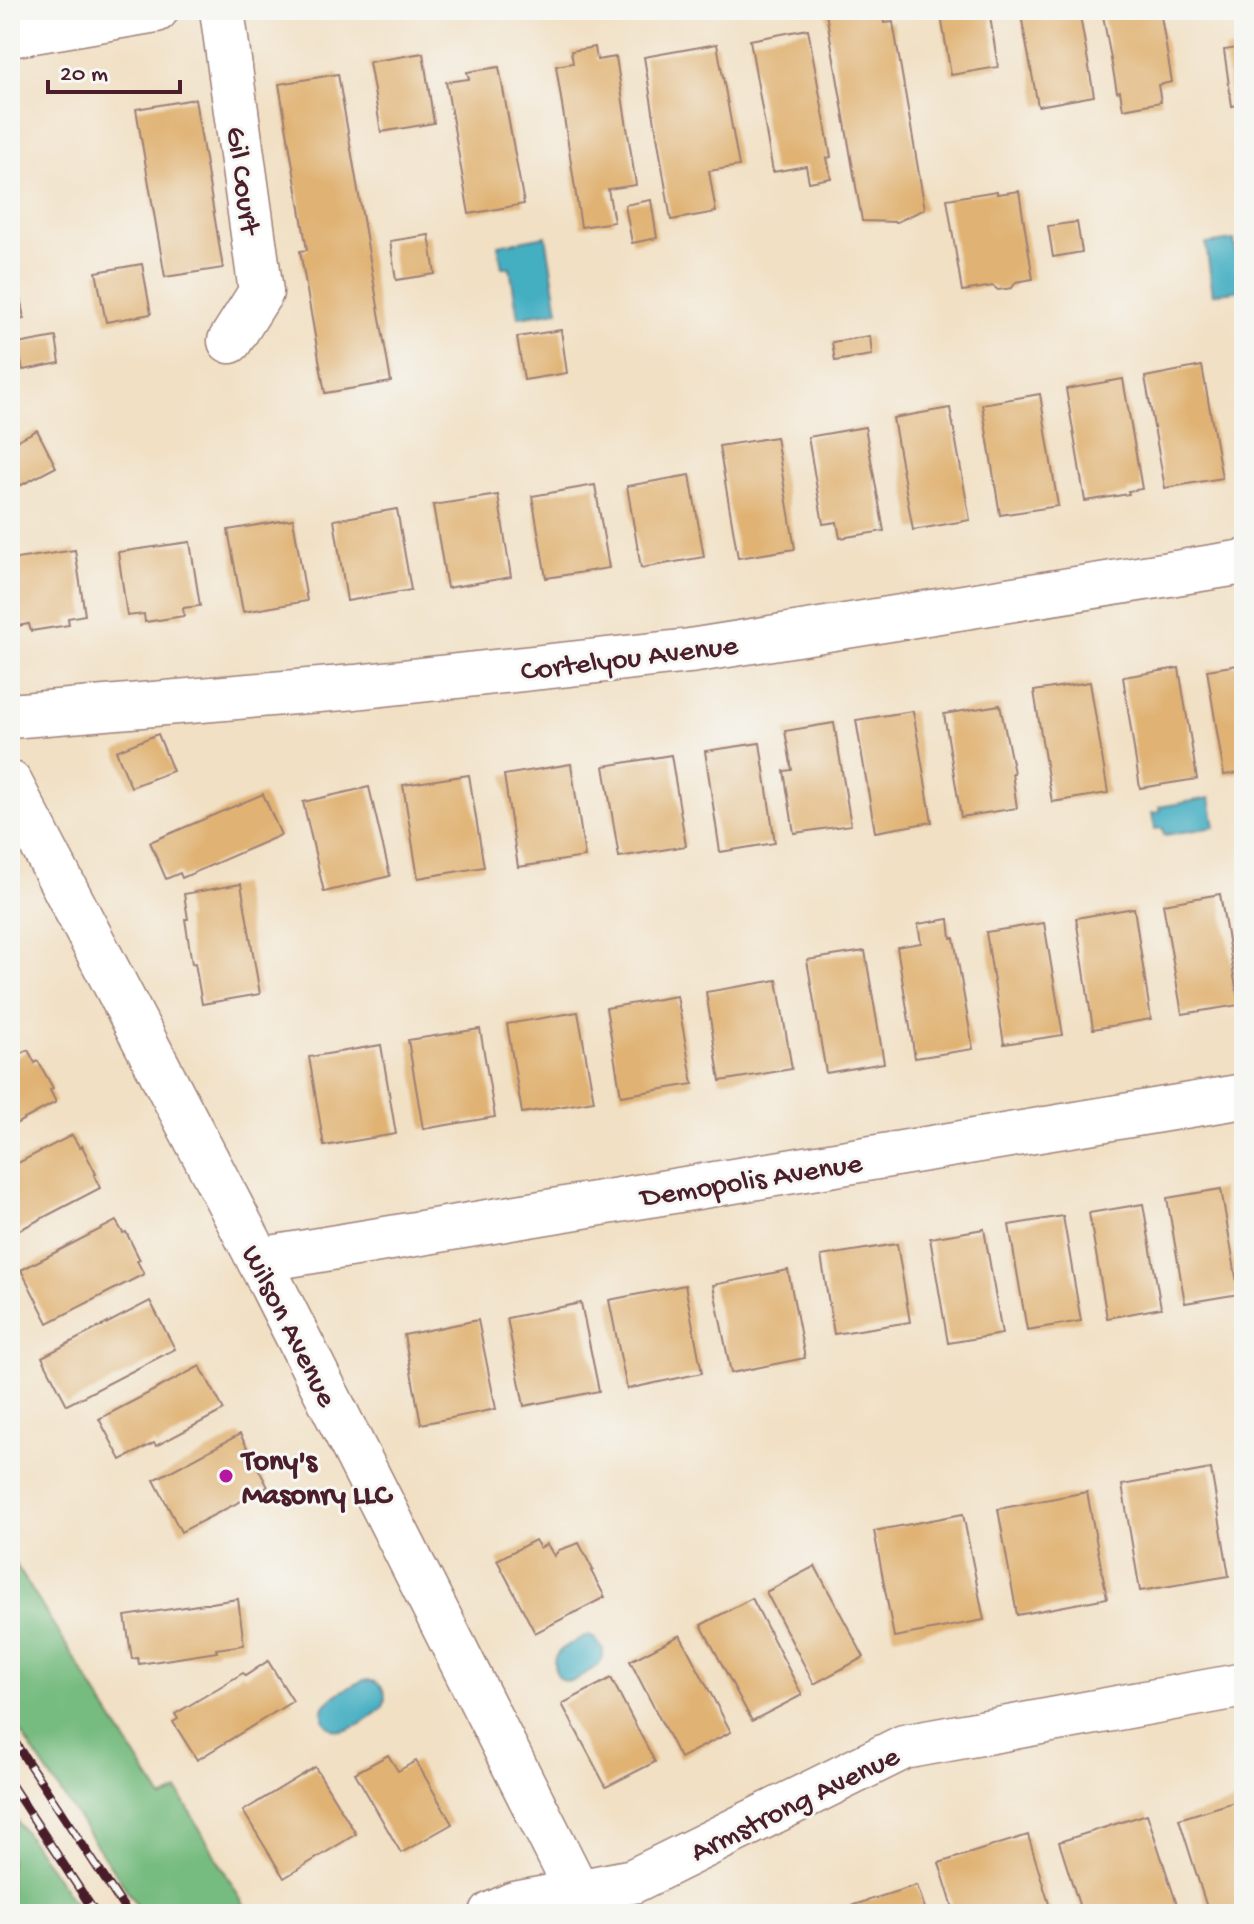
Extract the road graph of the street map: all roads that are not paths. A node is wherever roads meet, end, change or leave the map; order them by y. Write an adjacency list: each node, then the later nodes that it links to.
1 (156, 10): 3 (street)
2 (222, 10): 4 (street, Gil Court)
3 (10, 35)
4 (230, 341)
5 (1244, 562): 6 (street, Cortelyou Avenue)
6 (10, 716)
7 (10, 783): 9 (street, Wilson Avenue)
8 (1244, 1096): 9 (street, Demopolis Avenue)
9 (259, 1260): 11 (street, Wilson Avenue)
10 (1244, 1685): 11 (street, Armstrong Avenue)
11 (583, 1902): 12 (street, Armstrong Avenue)
12 (492, 1914)

